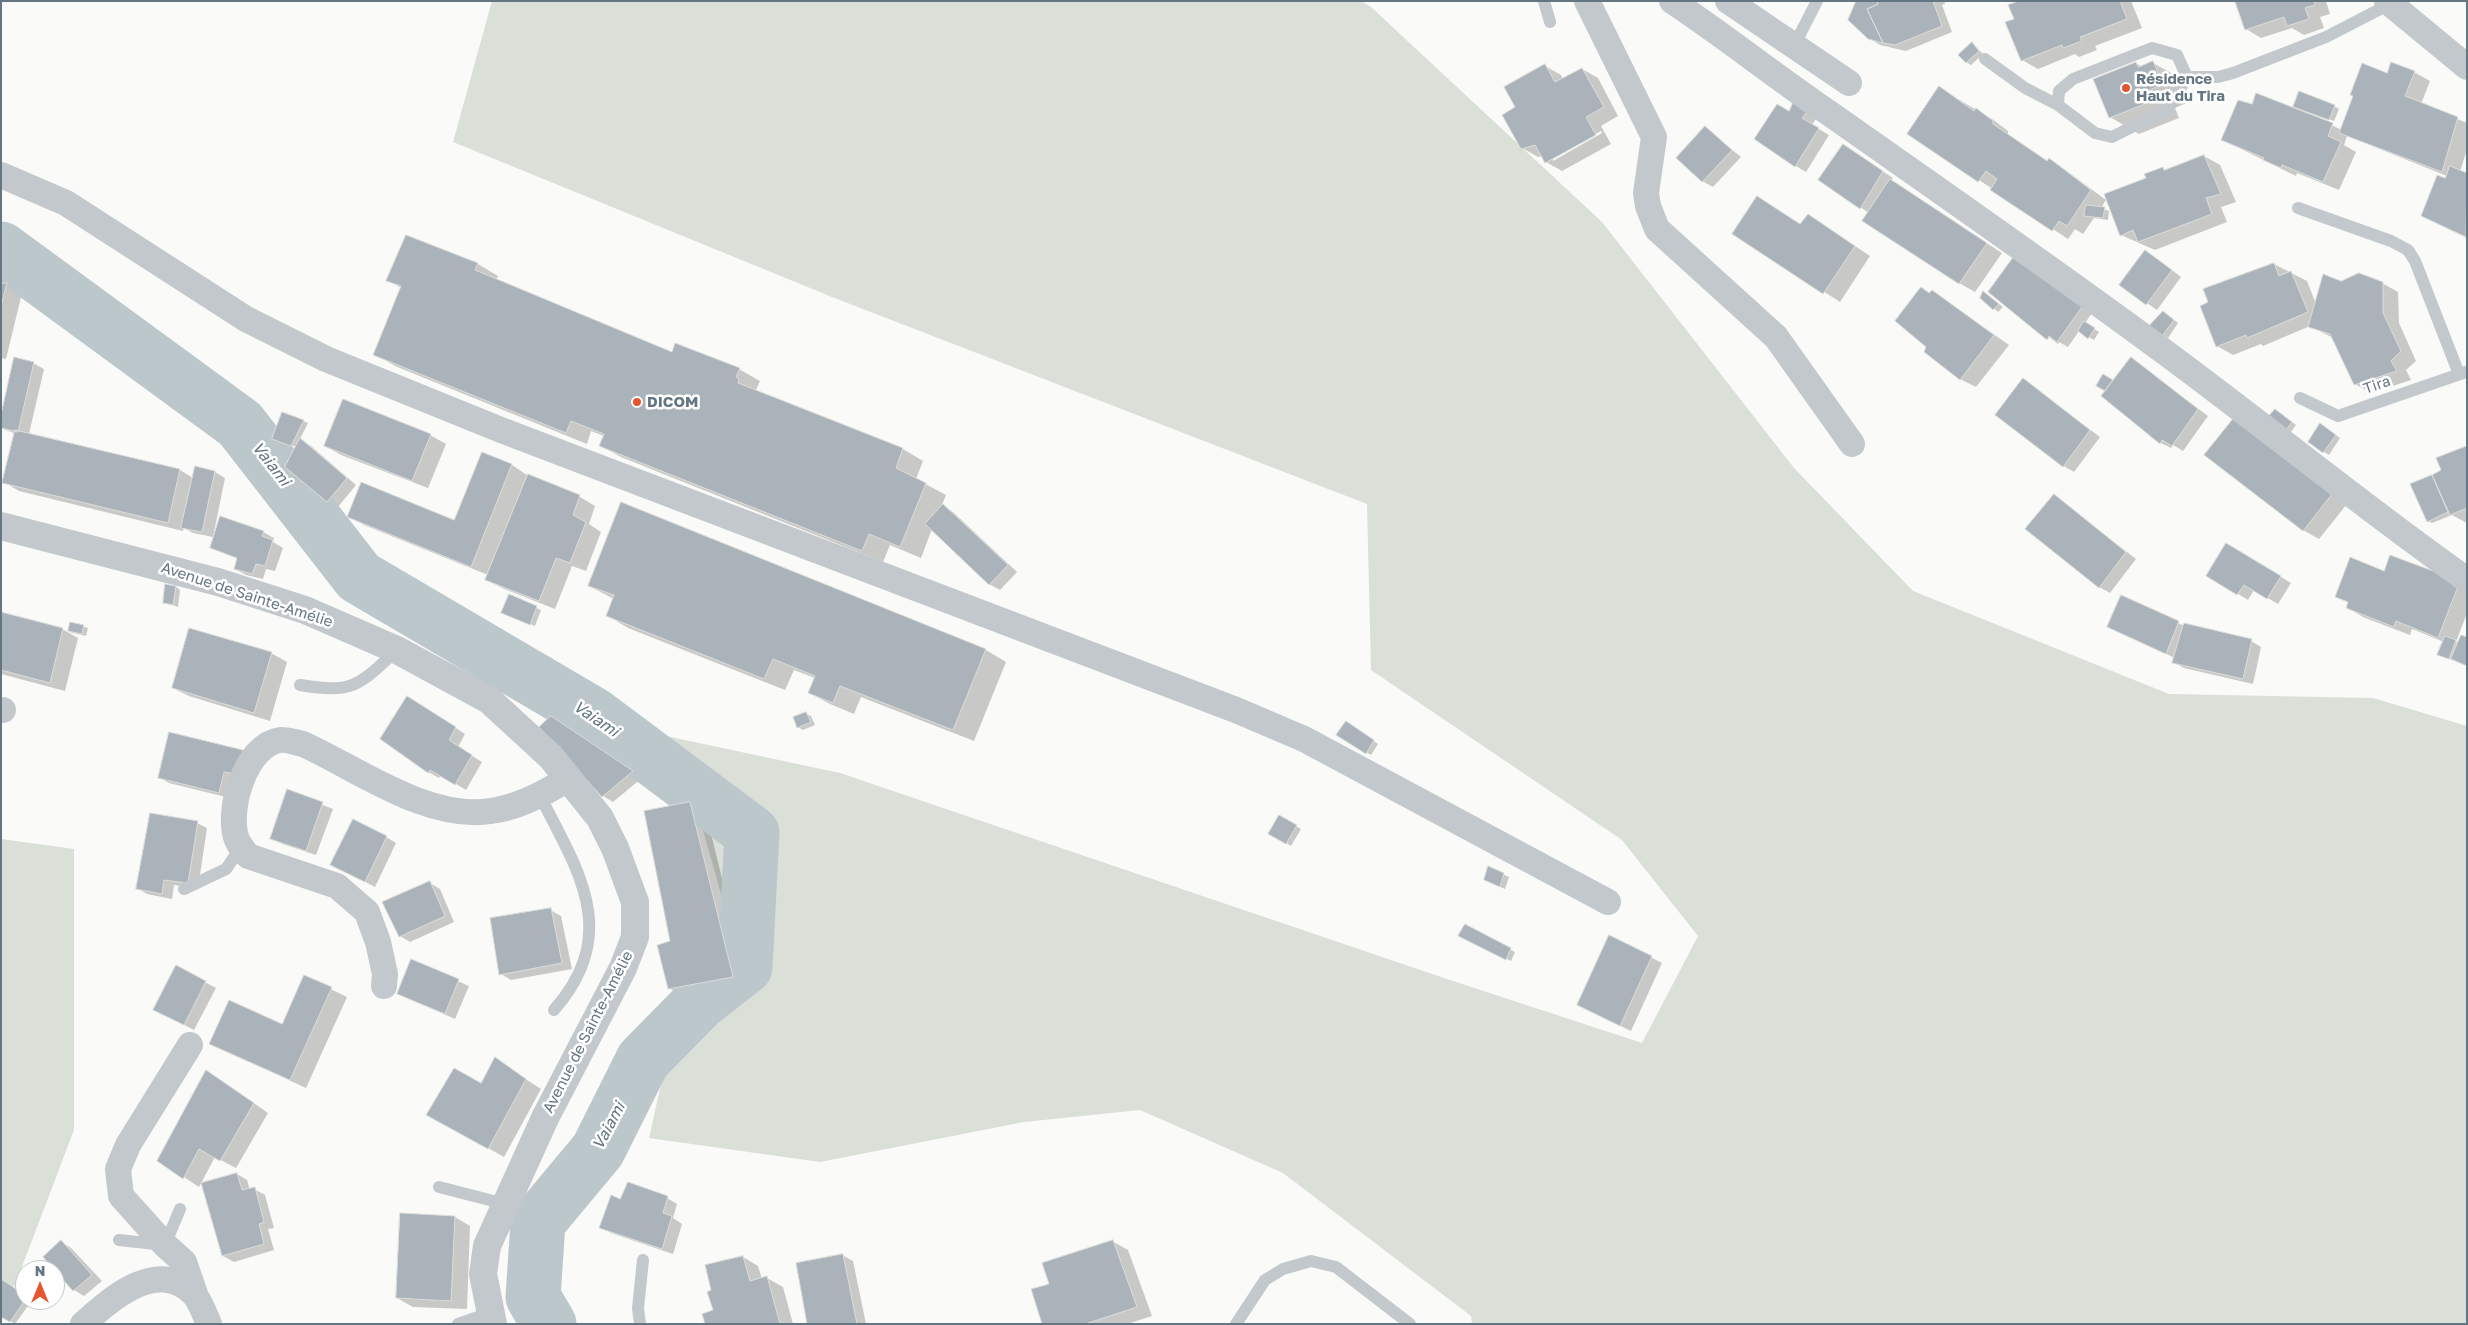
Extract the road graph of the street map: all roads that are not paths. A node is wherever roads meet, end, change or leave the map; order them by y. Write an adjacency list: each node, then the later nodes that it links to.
1 (1544, 1): 7 (lane)
2 (1587, 1): 18 (street)
3 (1672, 1): 20 (street)
4 (1728, 1): 8 (street)
5 (1817, 1): 8 (lane)
6 (2388, 3): 10 (street); 11 (lane)
7 (1550, 22)
8 (1794, 46): 12 (street)
9 (1985, 59): 13 (lane)
10 (2467, 67)
11 (2187, 77): 13 (lane); 13 (lane)
12 (1848, 83)
13 (2058, 105)
14 (1, 175): 27 (street)
15 (2298, 208): 16 (lane)
16 (2463, 373): 17 (lane, Tira)
17 (2300, 398)
18 (1852, 444)
19 (1, 526): 21 (street, Avenue de Sainte-Amélie)
20 (2467, 580)
21 (397, 650): 22 (lane); 23 (street, Avenue de Sainte-Amélie)
22 (300, 684)
23 (567, 779): 24 (street); 32 (street, Avenue de Sainte-Amélie)
24 (540, 796): 25 (street); 29 (lane)
25 (241, 848): 26 (lane); 28 (street)
26 (184, 889)
27 (1608, 902)
28 (384, 986)
29 (554, 1010)
30 (190, 1045): 35 (street)
31 (439, 1187): 32 (lane)
32 (505, 1204): 38 (street, Avenue de Sainte-Amélie)
33 (180, 1209): 35 (lane)
34 (119, 1240): 35 (lane)
35 (165, 1245): 37 (street)
36 (642, 1260): 42 (lane)
37 (195, 1294): 39 (street); 40 (street)
38 (492, 1318): 41 (lane)
39 (83, 1324)
40 (209, 1324)
41 (458, 1324)
42 (640, 1324)
43 (1236, 1324): 44 (lane)
44 (1410, 1324)

